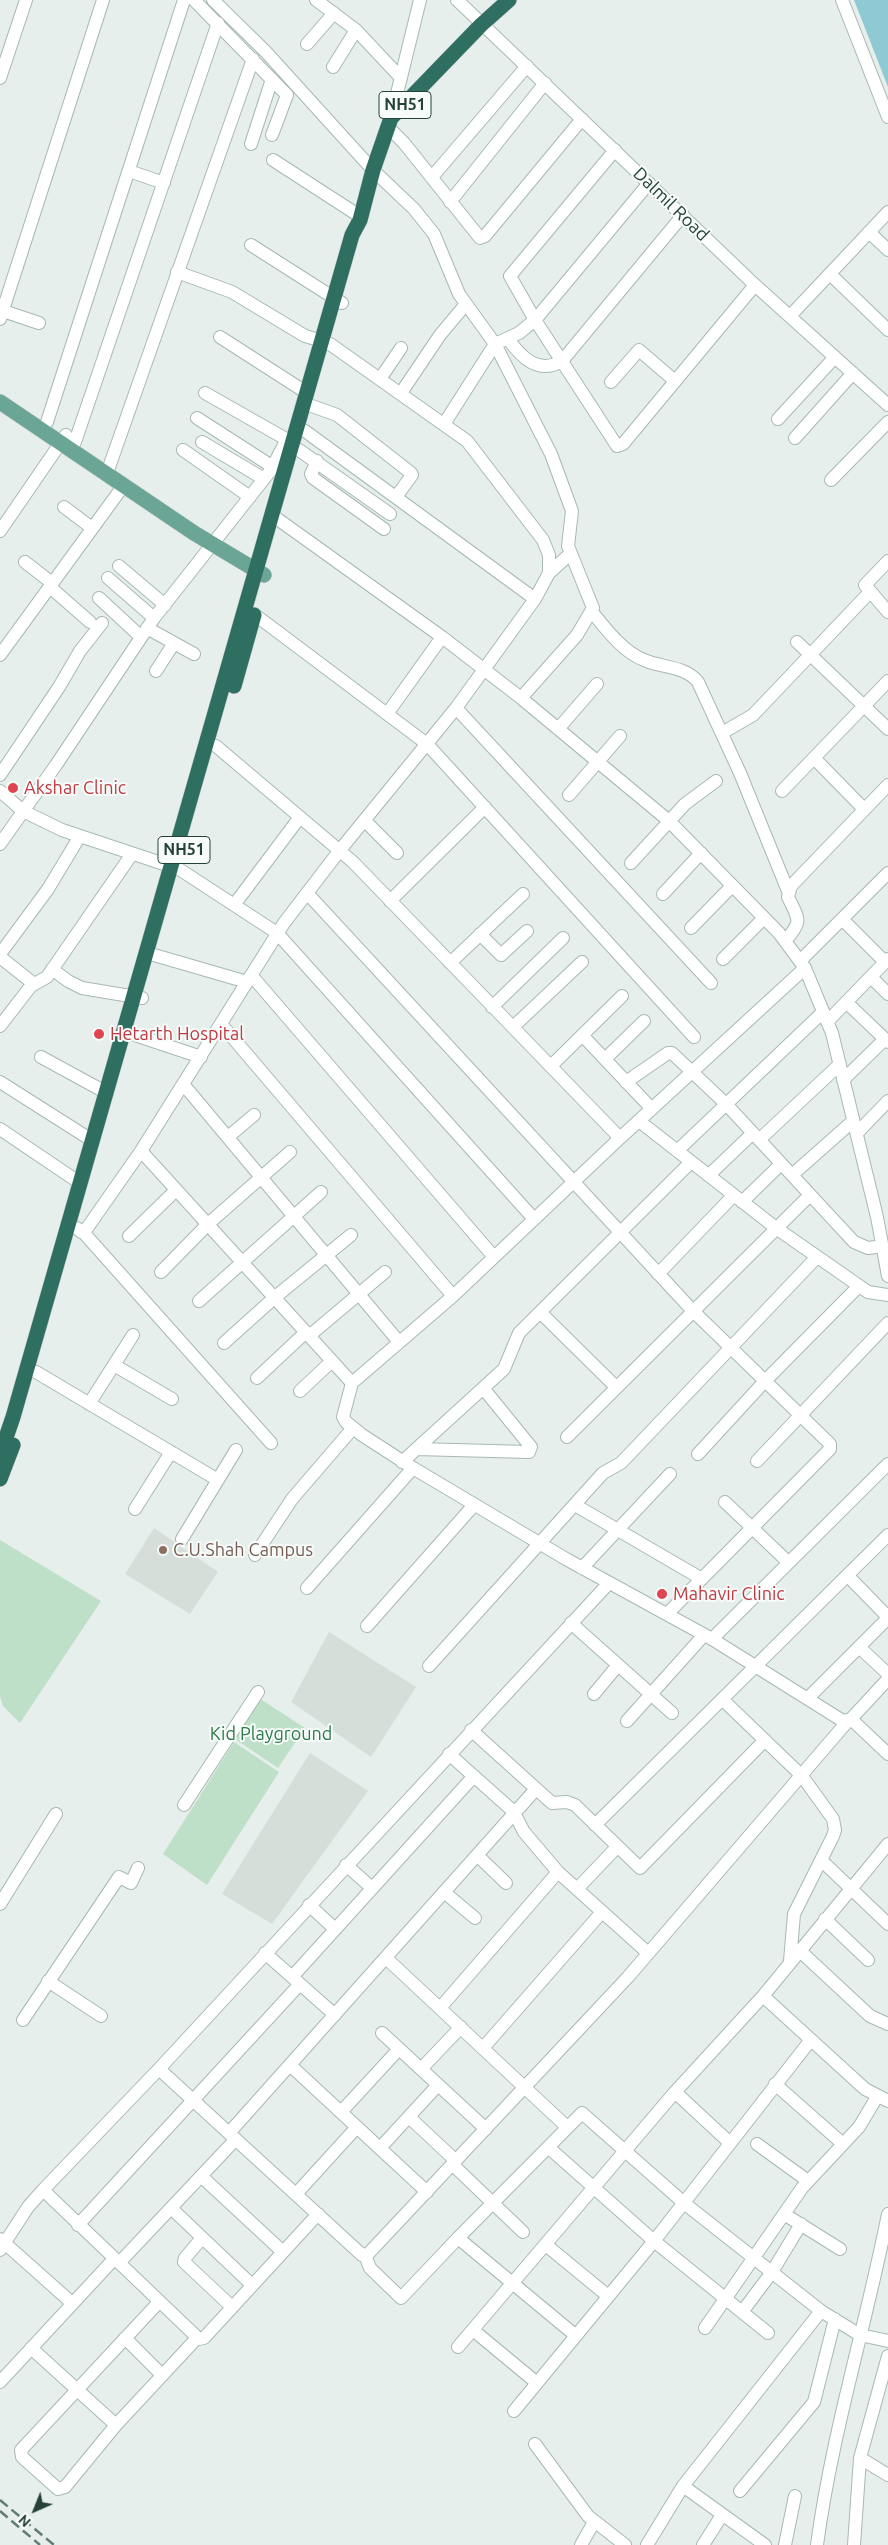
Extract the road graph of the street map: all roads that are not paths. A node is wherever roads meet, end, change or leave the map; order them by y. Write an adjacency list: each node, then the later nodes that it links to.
1 (26, 0): 21 (street)
2 (103, 0): 49 (street)
3 (184, 0): 33 (street)
4 (194, 0): 14 (street)
5 (213, 0): 32 (street)
6 (316, 0): 12 (street)
7 (420, 0): 22 (street)
8 (457, 0): 15 (street, Dalmil Road)
9 (502, 0): 13 (highway, NH51)
10 (509, 0): 13 (highway, NH51)
11 (842, 0): 25 (street)
12 (334, 13): 16 (street); 17 (street)
13 (492, 14): 15 (highway, NH51)
14 (218, 23): 18 (street); 35 (street)
15 (481, 25): 19 (street, Dalmil Road); 27 (highway, NH51)
16 (356, 30): 20 (street); 22 (street)
17 (307, 44)
18 (253, 59): 23 (street); 44 (street)
19 (527, 66): 24 (street, Dalmil Road); 34 (street)
20 (333, 68)
21 (0, 78)
22 (401, 78): 27 (street)
23 (272, 79): 28 (street); 29 (street)
24 (545, 83): 26 (street, Dalmil Road); 37 (street)
25 (888, 117)
26 (582, 119): 30 (street, Dalmil Road); 37 (street)
27 (389, 122): 32 (highway, NH51); 34 (street)
28 (272, 135)
29 (251, 144)
30 (615, 150): 36 (street, Dalmil Road); 51 (street)
31 (273, 160): 40 (street)
32 (373, 170): 40 (highway, NH51); 48 (street)
33 (129, 171): 35 (street); 73 (street)
34 (432, 177): 37 (street)
35 (164, 183): 78 (street)
36 (649, 183): 39 (street, Dalmil Road); 51 (street)
37 (450, 202)
38 (888, 212): 41 (street)
39 (683, 215): 46 (street, Dalmil Road); 60 (street)
40 (360, 218): 47 (highway, NH51)
41 (869, 232): 43 (street); 45 (street)
42 (251, 245): 47 (street)
43 (888, 250)
44 (177, 272): 56 (street); 84 (street)
45 (830, 274): 50 (street); 53 (street)
46 (755, 284): 50 (street, Dalmil Road); 63 (street)
47 (338, 301): 56 (highway, NH51)
48 (466, 304): 57 (street); 67 (street)
49 (1, 313): 52 (street)
50 (790, 316): 59 (street, Dalmil Road)
51 (535, 320): 55 (street); 60 (street)
52 (39, 323)
53 (888, 330)
54 (220, 337): 68 (street)
55 (508, 338): 57 (street); 60 (street)
56 (326, 342): 62 (street); 68 (highway, NH51)
57 (495, 344): 75 (street); 97 (street)
58 (401, 348): 62 (street)
59 (835, 357): 61 (street, Dalmil Road); 72 (street)
60 (562, 361): 63 (street)
61 (853, 373): 70 (street, Dalmil Road); 77 (street)
62 (380, 379): 67 (street)
63 (676, 381): 64 (street)
64 (611, 382)
65 (0, 390): 73 (main road)
66 (205, 392): 80 (street)
67 (401, 394): 75 (street)
68 (309, 399): 76 (highway, NH51); 80 (highway, NH51); 89 (street)
69 (0, 402): 78 (main road)
70 (888, 405)
71 (197, 418): 83 (street)
72 (778, 419)
73 (47, 422): 78 (main road)
74 (888, 422): 86 (street)
75 (444, 424): 102 (street)
76 (305, 431): 80 (highway, NH51); 89 (street)
77 (795, 438)
78 (67, 440): 84 (main road); 95 (street)
79 (202, 442): 85 (street)
80 (295, 445): 82 (street); 83 (street); 92 (highway, NH51)
81 (182, 450): 88 (street)
82 (316, 461): 91 (street); 94 (street)
83 (273, 467): 85 (street)
84 (108, 470): 87 (main road); 96 (main road)
85 (264, 479): 88 (street)
86 (831, 480)
87 (124, 484): 93 (street); 96 (main road)
88 (250, 497): 96 (street)
89 (396, 497): 107 (street)
90 (64, 507): 93 (street)
91 (390, 514)
92 (275, 517): 101 (highway, NH51); 113 (street)
93 (92, 528): 104 (street)
94 (384, 528)
95 (0, 531)
96 (209, 541): 101 (main road); 108 (street)
97 (570, 554): 102 (street); 109 (street)
98 (25, 562): 104 (street)
99 (888, 562): 105 (street)
100 (119, 566): 108 (street)
101 (260, 572): 111 (highway, NH51); 154 (highway, NH51)
102 (549, 573): 107 (street)
103 (108, 578): 112 (street)
104 (51, 585): 118 (street); 135 (street)
105 (870, 593): 110 (street); 117 (street)
106 (99, 598): 112 (street)
107 (535, 599): 119 (street)
108 (165, 605): 112 (street)
109 (592, 612): 123 (street); 129 (street)
110 (888, 612)
111 (254, 614): 126 (street); 132 (highway, NH51)
112 (147, 628): 115 (street); 143 (street)
113 (442, 637): 119 (street); 126 (street)
114 (797, 642): 117 (street)
115 (174, 643): 116 (street); 120 (street)
116 (194, 654)
117 (811, 655): 124 (street); 129 (street)
118 (0, 656)
119 (485, 669): 123 (street); 125 (street)
120 (156, 671)
121 (888, 681): 124 (street)
122 (597, 684): 127 (street)
123 (522, 698): 127 (street)
124 (864, 706): 128 (street); 133 (street)
125 (456, 708): 131 (street); 181 (street)
126 (387, 714): 131 (street)
127 (558, 729): 134 (street)
128 (888, 730)
129 (722, 733): 157 (street)
130 (620, 736): 134 (street)
131 (427, 744): 141 (street); 145 (street)
132 (216, 746): 144 (street); 154 (highway, NH51)
133 (814, 758): 139 (street); 142 (street)
134 (597, 761): 140 (street); 146 (street)
135 (0, 775)
136 (716, 781): 146 (street)
137 (888, 785): 142 (street)
138 (0, 791): 143 (street)
139 (782, 791)
140 (569, 795)
141 (485, 807): 161 (street); 195 (street)
142 (864, 809): 157 (street)
143 (23, 811): 147 (street); 148 (street)
144 (300, 817): 149 (street); 162 (street)
145 (365, 821): 149 (street); 150 (street)
146 (669, 821): 151 (street); 153 (street)
147 (80, 836): 152 (street); 172 (street)
148 (0, 844)
149 (340, 850): 158 (street); 161 (street)
150 (397, 853)
151 (701, 853): 156 (street); 160 (street)
152 (132, 854): 154 (street); 178 (street)
153 (631, 863)
154 (175, 868): 162 (street); 171 (highway, NH51); 185 (highway, NH51)
155 (888, 873): 164 (street)
156 (732, 886): 163 (street); 165 (street)
157 (788, 891): 170 (street)
158 (307, 893): 167 (street); 228 (street)
159 (523, 894): 168 (street)
160 (663, 894)
161 (390, 901): 176 (street)
162 (234, 905): 167 (street)
163 (764, 918): 170 (street); 173 (street)
164 (842, 919): 174 (street); 177 (street)
165 (691, 928)
166 (527, 931): 168 (street)
167 (277, 933): 180 (street); 234 (street)
168 (480, 934): 176 (street)
169 (563, 938): 187 (street)
170 (785, 941): 177 (street)
171 (154, 955): 180 (street); 185 (highway, NH51)
172 (0, 956): 182 (street)
173 (723, 959)
174 (887, 961): 179 (street)
175 (582, 962): 192 (street)
176 (450, 963): 187 (street)
177 (803, 964): 188 (street); 202 (street)
178 (52, 969): 182 (street); 185 (street)
179 (871, 977): 183 (street); 186 (street)
180 (249, 979): 190 (street); 244 (street)
181 (711, 983)
182 (34, 984): 191 (street)
183 (888, 994)
184 (622, 996): 194 (street)
185 (139, 998): 193 (highway, NH51); 207 (highway, NH51)
186 (846, 1002): 188 (street); 196 (street)
187 (492, 1006): 192 (street)
188 (825, 1017): 200 (street); 209 (street)
189 (644, 1022): 199 (street)
190 (222, 1024): 198 (street); 253 (street)
191 (0, 1026)
192 (513, 1027): 201 (street)
193 (132, 1034): 198 (street); 237 (highway, NH51)
194 (582, 1036): 199 (street); 201 (street)
195 (694, 1037)
196 (886, 1041): 203 (street)
197 (41, 1057): 207 (street)
198 (201, 1057): 206 (street)
199 (605, 1060): 205 (street)
200 (840, 1064): 203 (street); 215 (street)
201 (551, 1066): 217 (street)
202 (693, 1072): 205 (street); 209 (street); 210 (street)
203 (843, 1080): 213 (street)
204 (0, 1082): 218 (street)
205 (626, 1082): 210 (street)
206 (183, 1084): 216 (street); 219 (street)
207 (107, 1093): 218 (highway, NH51)
208 (888, 1101): 213 (street)
209 (726, 1104): 215 (street); 220 (street)
210 (652, 1109): 212 (street)
211 (254, 1115): 216 (street)
212 (639, 1121): 217 (street); 220 (street)
213 (855, 1127): 225 (street); 241 (street)
214 (0, 1129): 227 (street)
215 (756, 1136): 223 (street); 224 (street)
216 (228, 1138): 226 (street)
217 (620, 1138): 228 (street)
218 (93, 1141): 227 (highway, NH51)
219 (141, 1151): 229 (street); 237 (street)
220 (677, 1151): 222 (street)
221 (290, 1152): 226 (street)
222 (691, 1162): 224 (street); 238 (street)
223 (781, 1164): 225 (street); 232 (street)
224 (708, 1175): 232 (street)
225 (792, 1175): 231 (street)
226 (260, 1177): 233 (street); 235 (street)
227 (80, 1183): 283 (highway, NH51)
228 (572, 1183): 234 (street); 238 (street)
229 (176, 1190): 235 (street); 240 (street)
230 (321, 1192): 233 (street)
231 (810, 1195): 236 (street); 241 (street)
232 (738, 1198): 236 (street); 248 (street)
233 (293, 1216): 242 (street); 245 (street)
234 (534, 1220): 244 (street)
235 (208, 1224): 245 (street); 246 (street)
236 (776, 1228): 243 (street); 256 (street)
237 (80, 1230): 266 (highway, NH51); 278 (street)
238 (620, 1233): 248 (street); 257 (street)
239 (351, 1235): 242 (street)
240 (129, 1236)
241 (883, 1246): 249 (street)
242 (326, 1255): 251 (street); 254 (street)
243 (817, 1256): 250 (street); 263 (street)
244 (494, 1257): 253 (street)
245 (241, 1261): 254 (street); 255 (street)
246 (161, 1272)
247 (385, 1272): 251 (street)
248 (658, 1274): 256 (street)
249 (888, 1276)
250 (860, 1286): 252 (street); 268 (street)
251 (360, 1294): 259 (street); 261 (street)
252 (888, 1295)
253 (453, 1296): 261 (street)
254 (274, 1298): 259 (street); 262 (street)
255 (199, 1301)
256 (692, 1310): 263 (street); 270 (street)
257 (540, 1312): 270 (street); 271 (street)
258 (888, 1323): 275 (street)
259 (307, 1334): 264 (street); 267 (street)
260 (133, 1335): 265 (street)
261 (399, 1342): 269 (street)
262 (224, 1343)
263 (730, 1347): 268 (street); 292 (street)
264 (332, 1361): 269 (street); 272 (street)
265 (114, 1365): 273 (street); 274 (street)
266 (36, 1372): 274 (street); 288 (highway, NH51)
267 (257, 1378)
268 (765, 1382): 275 (street); 282 (street)
269 (352, 1383): 276 (street)
270 (616, 1387): 277 (street)
271 (483, 1388): 279 (street); 279 (street)
272 (300, 1391)
273 (172, 1399)
274 (90, 1404): 281 (street)
275 (800, 1415): 284 (street); 294 (street)
276 (353, 1428): 286 (street); 299 (street)
277 (567, 1437)
278 (270, 1443)
279 (416, 1449): 286 (street)
280 (236, 1450): 289 (street)
281 (171, 1452): 289 (street); 293 (street)
282 (698, 1454)
283 (0, 1455)
284 (757, 1461)
285 (888, 1464): 300 (street)
286 (408, 1465): 291 (street); 305 (street)
287 (670, 1474): 295 (street)
288 (0, 1479)
289 (218, 1480): 297 (street)
290 (726, 1502): 294 (street)
291 (474, 1505): 298 (street); 309 (street)
292 (575, 1505): 295 (street); 298 (street)
293 (134, 1509)
294 (753, 1528): 300 (street); 303 (street)
295 (618, 1530): 301 (street); 303 (street)
296 (888, 1535): 302 (street)
297 (182, 1540)
298 (540, 1544): 301 (street); 313 (street)
299 (255, 1555)
300 (788, 1562): 310 (street)
301 (582, 1568): 304 (street)
302 (848, 1576): 307 (street); 314 (street)
303 (702, 1579): 306 (street)
304 (609, 1583): 306 (street); 308 (street)
305 (307, 1588)
306 (667, 1614): 310 (street)
307 (888, 1617): 311 (street)
308 (571, 1624): 312 (street); 325 (street)
309 (367, 1626)
310 (708, 1637): 314 (street); 319 (street)
311 (859, 1647): 315 (street); 320 (street)
312 (618, 1665): 318 (street); 319 (street)
313 (429, 1666)
314 (755, 1668): 320 (street); 321 (street)
315 (888, 1674)
316 (888, 1679): 323 (street)
317 (258, 1692): 332 (street)
318 (594, 1694)
319 (650, 1694): 322 (street); 324 (street)
320 (808, 1698): 323 (street)
321 (723, 1700): 326 (street); 335 (street)
322 (672, 1713)
323 (849, 1720): 328 (street); 330 (street)
324 (627, 1721)
325 (471, 1730): 327 (street); 331 (street)
326 (765, 1740): 330 (street); 337 (street)
327 (449, 1754): 329 (street); 340 (street)
328 (888, 1754)
329 (474, 1776): 333 (street); 344 (street)
330 (802, 1776): 339 (street); 357 (street)
331 (536, 1789): 333 (street); 335 (street)
332 (184, 1805)
333 (514, 1813): 338 (street); 342 (street)
334 (56, 1814): 348 (street)
335 (595, 1825): 337 (street)
336 (888, 1844): 345 (street)
337 (617, 1847): 346 (street)
338 (477, 1855): 343 (street); 347 (street)
339 (821, 1860): 345 (street); 360 (street)
340 (346, 1865): 344 (street); 349 (street)
341 (138, 1868): 362 (street)
342 (558, 1872): 346 (street); 364 (street)
343 (506, 1883)
344 (372, 1888): 354 (street)
345 (850, 1889): 352 (street); 353 (street)
346 (577, 1890): 350 (street)
347 (444, 1892): 351 (street); 358 (street)
348 (0, 1904)
349 (309, 1905): 354 (street); 356 (street)
350 (602, 1912): 357 (street); 372 (street)
351 (475, 1918)
352 (825, 1919): 355 (street); 359 (street)
353 (888, 1924)
354 (335, 1929): 361 (street)
355 (799, 1950): 360 (street); 368 (street)
356 (265, 1953): 361 (street); 375 (street)
357 (648, 1953): 379 (street)
358 (386, 1958): 364 (street); 365 (street)
359 (868, 1960)
360 (790, 1961): 363 (street)
361 (296, 1980): 365 (street); 381 (street)
362 (48, 1981): 366 (street); 367 (street)
363 (763, 1996): 371 (street); 380 (street)
364 (440, 2008): 369 (street)
365 (335, 2015): 374 (street)
366 (100, 2016)
367 (23, 2020)
368 (888, 2024)
369 (461, 2027): 372 (street); 376 (street)
370 (382, 2033): 373 (street)
371 (810, 2041): 377 (street); 382 (street)
372 (483, 2048): 379 (street)
373 (399, 2049): 376 (street); 383 (street)
374 (290, 2065): 383 (street); 388 (street)
375 (159, 2069): 381 (street); 399 (street)
376 (421, 2070): 378 (street)
377 (776, 2084): 389 (street); 391 (street)
378 (438, 2085): 384 (street); 387 (street)
379 (525, 2087): 386 (street); 387 (street)
380 (675, 2092): 389 (street); 394 (street)
381 (192, 2099): 388 (street); 408 (street)
382 (882, 2099): 391 (street)
383 (341, 2112): 385 (street)
384 (409, 2117): 393 (street); 395 (street)
385 (357, 2127): 393 (street); 401 (street)
386 (567, 2127): 392 (street); 394 (street)
387 (486, 2129): 395 (street)
388 (232, 2136): 396 (street); 401 (street)
389 (730, 2143): 403 (street)
390 (757, 2144): 397 (street)
391 (843, 2144): 397 (street)
392 (548, 2147): 398 (street); 402 (street)
393 (380, 2148): 400 (street)
394 (624, 2153): 398 (street); 403 (street)
395 (454, 2163): 400 (street); 402 (street)
396 (201, 2176): 404 (street); 417 (street)
397 (808, 2181): 406 (street)
398 (595, 2189): 413 (street); 415 (street)
399 (43, 2190): 408 (street); 414 (street)
400 (427, 2192): 418 (street)
401 (296, 2194): 405 (street)
402 (493, 2203): 410 (street); 412 (street)
403 (684, 2203): 413 (street); 419 (street)
404 (171, 2208): 411 (street); 420 (street)
405 (318, 2214): 417 (street); 418 (street)
406 (784, 2214): 409 (street); 419 (street)
407 (888, 2214): 436 (street)
408 (78, 2224): 420 (street)
409 (801, 2224): 416 (street); 421 (street)
410 (523, 2232)
411 (202, 2238): 423 (street); 428 (street)
412 (458, 2238): 418 (street); 422 (street)
413 (654, 2241): 424 (street); 425 (street)
414 (2, 2244): 427 (street)
415 (546, 2245): 422 (street); 424 (street)
416 (840, 2248)
417 (283, 2252): 423 (street)
418 (365, 2255)
419 (754, 2258): 421 (street); 425 (street)
420 (116, 2261): 426 (street); 427 (street)
421 (772, 2272): 429 (street); 430 (street)
422 (513, 2283): 433 (street); 435 (street)
423 (252, 2285): 428 (street)
424 (608, 2296): 435 (street)
425 (725, 2299): 430 (street); 432 (street)
426 (159, 2302): 437 (street); 438 (street)
427 (72, 2303): 441 (street)
428 (232, 2307): 438 (street)
429 (821, 2311): 431 (street); 452 (street)
430 (742, 2312): 434 (street)
431 (835, 2319): 436 (street); 453 (street)
432 (705, 2328)
433 (473, 2330): 440 (street); 445 (street)
434 (768, 2333)
435 (575, 2335): 445 (street)
436 (860, 2335): 439 (street); 463 (street)
437 (125, 2338): 443 (street); 446 (street)
438 (197, 2338): 443 (street)
439 (888, 2341)
440 (458, 2347)
441 (31, 2348): 444 (street); 446 (street)
442 (888, 2358): 450 (street)
443 (162, 2375): 448 (street)
444 (0, 2381)
445 (537, 2383): 447 (street)
446 (76, 2391): 448 (street); 448 (street)
447 (514, 2411)
448 (116, 2425)
449 (535, 2444): 456 (street)
450 (860, 2458): 451 (street); 464 (street)
451 (888, 2475)
452 (683, 2486): 455 (street); 459 (street)
453 (740, 2491)
454 (795, 2496): 462 (street)
455 (722, 2515): 460 (street); 461 (street)
456 (594, 2522): 457 (street); 458 (street)
457 (581, 2545)
458 (625, 2545)
459 (647, 2545)
460 (703, 2545)
461 (764, 2545)
462 (785, 2545)
463 (817, 2545)
464 (854, 2545)

